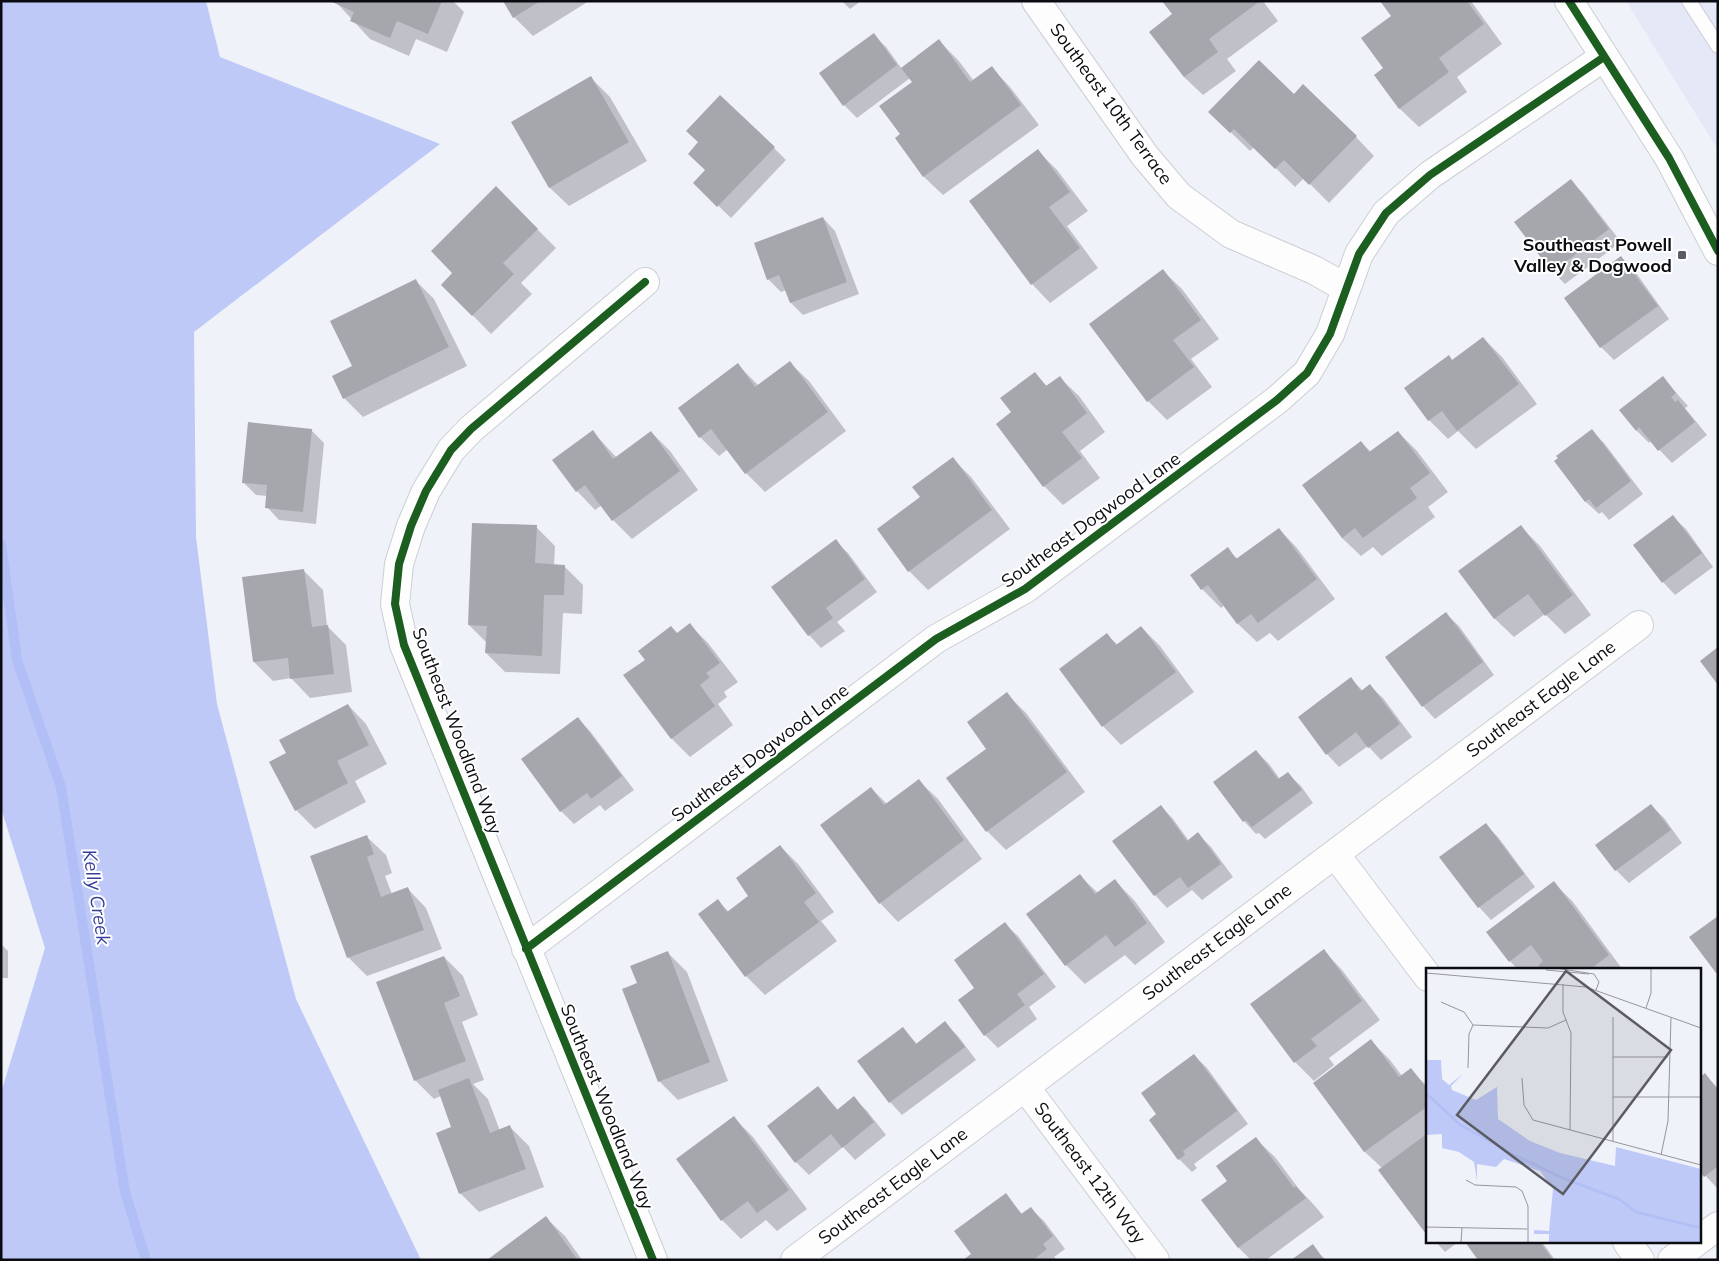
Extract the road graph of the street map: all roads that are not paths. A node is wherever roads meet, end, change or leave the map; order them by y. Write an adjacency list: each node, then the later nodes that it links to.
1 (1036, 1): 8 (street, Southeast 10th Terrace)
2 (1569, 1): 5 (street)
3 (1689, 1): 4 (lane)
4 (1718, 46)
5 (1604, 57): 6 (street); 8 (street, Southeast Dogwood Lane)
6 (1718, 251)
7 (645, 282): 11 (street, Southeast Woodland Way)
8 (1346, 288): 11 (street, Southeast Dogwood Lane)
9 (1639, 625): 10 (street, Southeast Eagle Lane)
10 (1335, 854): 12 (street); 13 (street, Southeast Eagle Lane)
11 (526, 950): 18 (street, Southeast Woodland Way)
12 (1426, 974)
13 (1025, 1087): 19 (street, Southeast Eagle Lane); 20 (street, Southeast 12th Way)
14 (1718, 1226): 15 (street)
15 (1702, 1238)
16 (1628, 1244): 21 (street)
17 (1693, 1244): 22 (street)
18 (653, 1260)
19 (795, 1260)
20 (1155, 1260)
21 (1640, 1260)
22 (1672, 1260)

